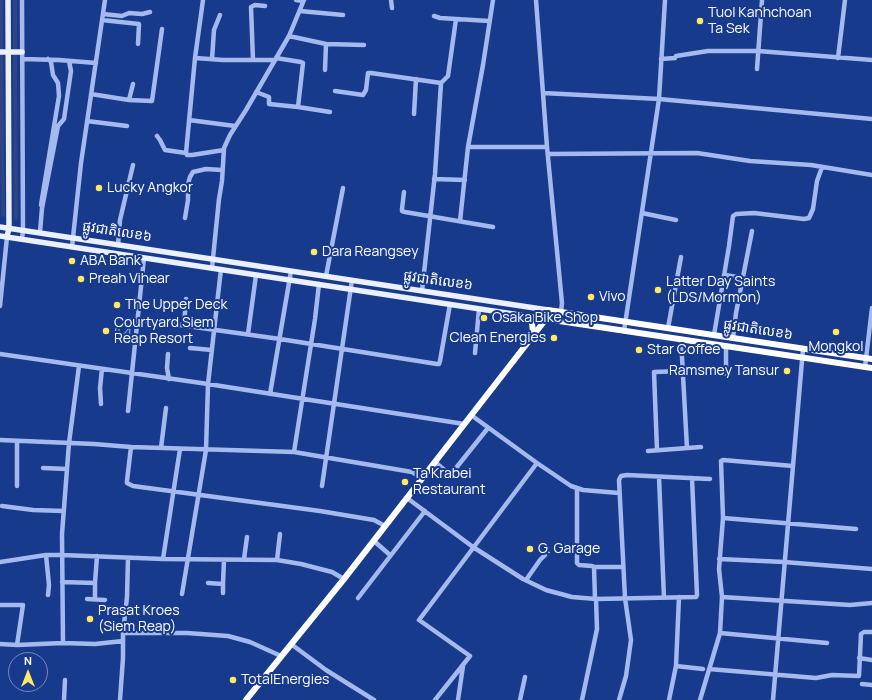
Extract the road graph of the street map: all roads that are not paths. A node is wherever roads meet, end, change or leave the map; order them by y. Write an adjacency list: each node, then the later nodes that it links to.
1 (8, 0): 31 (main road)
2 (22, 0): 32 (street)
3 (105, 0): 17 (street)
4 (203, 0): 33 (street)
5 (296, 0): 12 (street)
6 (392, 0): 14 (street)
7 (493, 0): 23 (street)
8 (536, 0): 51 (street)
9 (665, 0): 39 (street)
10 (762, 0): 29 (street)
11 (845, 0): 34 (street)
12 (304, 1): 15 (street)
13 (265, 6): 41 (street)
14 (392, 8)
15 (300, 11): 19 (street); 25 (street)
16 (150, 12): 17 (street)
17 (103, 14): 22 (street)
18 (220, 15): 37 (street)
19 (343, 15)
20 (434, 16): 21 (street)
21 (456, 19): 23 (street); 47 (street)
22 (102, 20): 26 (street); 43 (street)
23 (489, 21): 64 (street)
24 (162, 29): 54 (street)
25 (289, 36): 27 (street); 38 (street)
26 (138, 44)
27 (326, 44): 28 (street); 45 (street)
28 (364, 45)
29 (758, 51): 34 (street); 39 (street); 44 (street)
30 (0, 52): 31 (main road)
31 (8, 52): 32 (main road); 86 (main road)
32 (22, 52): 35 (street)
33 (195, 58): 37 (street); 59 (street)
34 (838, 58): 42 (street)
35 (22, 59): 36 (street); 87 (street)
36 (48, 59): 40 (street); 81 (street)
37 (212, 59): 41 (street)
38 (276, 59): 41 (street); 50 (street); 55 (street)
39 (661, 59): 53 (street)
40 (69, 60): 43 (street); 81 (street)
41 (253, 60)
42 (872, 60)
43 (96, 63): 52 (street)
44 (757, 69)
45 (325, 70)
46 (416, 79): 47 (street); 49 (street); 57 (street)
47 (441, 83): 74 (street)
48 (133, 84): 54 (street)
49 (334, 91)
50 (256, 92): 55 (street); 62 (street)
51 (543, 93): 53 (street); 65 (street)
52 (91, 94): 54 (street); 60 (street)
53 (659, 99): 58 (street); 68 (street)
54 (129, 100)
55 (298, 107): 56 (street)
56 (330, 112)
57 (414, 114)
58 (872, 119)
59 (189, 120): 62 (street); 67 (street)
60 (86, 121): 61 (street); 92 (street)
61 (127, 126)
62 (235, 126): 66 (street)
63 (157, 136): 67 (street)
64 (468, 147): 65 (street); 75 (street)
65 (547, 147): 69 (street)
66 (224, 150): 67 (street); 72 (street)
67 (186, 153)
68 (652, 153): 69 (street); 71 (street); 78 (street)
69 (548, 154): 117 (street)
70 (133, 165): 94 (street)
71 (822, 167): 73 (street); 103 (street)
72 (222, 170): 80 (street); 98 (street)
73 (872, 175)
74 (434, 179): 75 (street); 79 (street)
75 (465, 180): 82 (street)
76 (343, 188): 104 (street)
77 (404, 192): 79 (street)
78 (642, 213): 83 (street); 122 (street)
79 (430, 216): 82 (street); 110 (street)
80 (185, 218)
81 (41, 220): 89 (street)
82 (460, 220): 85 (street)
83 (676, 220)
84 (0, 226): 86 (main road, ផ្លូវជាតិលេខ៦)
85 (493, 227)
86 (8, 228): 87 (main road, ផ្លូវជាតិលេខ៦); 91 (main road)
87 (23, 230): 89 (main road, ផ្លូវជាតិលេខ៦); 93 (street)
88 (752, 230): 105 (street)
89 (40, 232): 92 (main road, ផ្លូវជាតិលេខ៦)
90 (0, 236): 91 (main road, ផ្លូវជាតិលេខ៦)
91 (8, 237): 93 (main road, ផ្លូវជាតិលេខ៦); 113 (street)
92 (73, 238): 94 (main road, ផ្លូវជាតិលេខ៦); 95 (street)
93 (22, 239): 95 (main road, ផ្លូវជាតិលេខ៦)
94 (118, 245): 98 (main road, ផ្លូវជាតិលេខ៦)
95 (72, 247): 97 (main road, ផ្លូវជាតិលេខ៦)
96 (681, 257): 124 (street)
97 (144, 258): 99 (main road, ផ្លូវជាតិលេខ៦); 119 (street)
98 (212, 259): 99 (street); 101 (main road, ផ្លូវជាតិលេខ៦)
99 (212, 268): 100 (main road, ផ្លូវជាតិលេខ៦)
100 (221, 269): 102 (main road, ផ្លូវជាតិលេខ៦); 125 (street)
101 (291, 270): 104 (main road, ផ្លូវជាតិលេខ៦); 106 (street)
102 (256, 275): 106 (main road, ផ្លូវជាតិលេខ៦); 127 (street)
103 (725, 275): 105 (street); 128 (street)
104 (326, 276): 107 (main road, ផ្លូវជាតិលេខ៦)
105 (743, 278): 129 (street)
106 (290, 280): 108 (main road, ផ្លូវជាតិលេខ៦); 130 (street)
107 (352, 280): 109 (street); 110 (main road, ផ្លូវជាតិលេខ៦)
108 (319, 284): 109 (main road, ផ្លូវជាតិលេខ៦); 133 (street)
109 (351, 289): 112 (main road, ផ្លូវជាតិលេខ៦); 136 (street)
110 (422, 291): 116 (main road, ផ្លូវជាតិលេខ៦)
111 (186, 299): 123 (street)
112 (450, 304): 115 (main road, ផ្លូវជាតិលេខ៦); 136 (street)
113 (0, 306)
114 (872, 308): 143 (street)
115 (479, 309): 118 (main road, ផ្លូវជាតិលេខ៦); 139 (street)
116 (548, 310): 117 (highway, ផ្លូវជាតិលេខ៦); 120 (highway)
117 (561, 312): 121 (street); 122 (highway, ផ្លូវជាតិលេខ៦)
118 (521, 315): 120 (main road, ផ្លូវជាតិលេខ៦); 132 (highway)
119 (138, 319): 123 (street); 149 (street)
120 (546, 319): 121 (highway, ផ្លូវជាតិលេខ៦); 132 (highway)
121 (560, 321): 126 (highway, ផ្លូវជាតិលេខ៦)
122 (625, 322): 124 (highway, ផ្លូវជាតិលេខ៦); 126 (street)
123 (184, 325): 125 (street)
124 (668, 328): 128 (highway, ផ្លូវជាតិលេខ៦)
125 (214, 330): 127 (street); 138 (street)
126 (624, 331): 131 (highway, ផ្លូវជាតិលេខ៦)
127 (248, 334): 130 (street)
128 (714, 335): 129 (highway, ផ្លូវជាតិលេខ៦)
129 (733, 338): 137 (highway, ផ្លូវជាតិលេខ៦)
130 (280, 339): 133 (street); 153 (street)
131 (681, 339): 134 (highway, ផ្លូវជាតិលេខ៦); 148 (street)
132 (528, 342): 159 (highway)
133 (311, 344): 136 (street); 154 (street)
134 (726, 346): 142 (highway, ផ្លូវជាតិលេខ៦); 150 (street)
135 (190, 348): 138 (street)
136 (342, 348): 156 (street)
137 (803, 349): 142 (street); 143 (highway, ផ្លូវជាតិលេខ៦)
138 (212, 350): 152 (street)
139 (476, 353)
140 (0, 354): 144 (street)
141 (168, 354): 151 (street)
142 (801, 358): 145 (highway, ផ្លូវជាតិលេខ៦); 177 (street)
143 (869, 359): 145 (street)
144 (79, 366): 147 (street); 164 (street)
145 (864, 367): 146 (highway, ផ្លូវជាតិលេខ៦)
146 (872, 368)
147 (102, 370): 149 (street); 155 (street)
148 (682, 372): 168 (street); 171 (street)
149 (133, 374): 151 (street); 158 (street)
150 (726, 374)
151 (169, 379): 152 (street)
152 (208, 384): 153 (street); 170 (street)
153 (270, 394): 154 (street)
154 (302, 399): 156 (street); 173 (street)
155 (101, 404)
156 (334, 404): 160 (street); 174 (street)
157 (166, 408): 167 (street)
158 (128, 411)
159 (471, 416): 160 (highway); 161 (street)
160 (464, 424): 175 (highway)
161 (488, 428): 175 (street); 176 (street)
162 (0, 440): 163 (street)
163 (17, 440): 164 (street); 184 (street)
164 (69, 443): 165 (street); 179 (street)
165 (131, 447): 167 (street); 187 (street)
166 (701, 447): 168 (street)
167 (161, 448): 169 (street)
168 (687, 448): 171 (street)
169 (180, 449): 170 (street); 187 (street)
170 (206, 450): 173 (street); 189 (street)
171 (657, 450): 172 (street)
172 (648, 451)
173 (294, 452): 174 (street)
174 (326, 458): 181 (street); 185 (street)
175 (435, 462): 181 (highway)
176 (537, 463): 186 (street); 201 (street)
177 (793, 466): 194 (street); 195 (street)
178 (43, 468): 179 (street)
179 (67, 469): 192 (street)
180 (659, 477): 182 (street); 188 (street); 231 (street)
181 (422, 478): 190 (highway)
182 (692, 478): 183 (street); 232 (street)
183 (710, 479)
184 (17, 486)
185 (322, 486)
186 (577, 488): 188 (street); 216 (street)
187 (174, 492): 189 (street); 208 (street)
188 (619, 493): 217 (street)
189 (199, 494): 196 (street); 211 (street)
190 (407, 498): 193 (street); 196 (highway)
191 (2, 506): 192 (street)
192 (64, 511): 203 (street)
193 (425, 512): 201 (street); 204 (street)
194 (723, 518): 195 (street); 210 (street)
195 (788, 524): 197 (street); 215 (street)
196 (385, 526): 200 (highway)
197 (856, 529)
198 (280, 534): 213 (street)
199 (247, 537): 209 (street)
200 (374, 541): 204 (street); 219 (highway)
201 (473, 547): 220 (street); 254 (street)
202 (46, 555): 203 (street); 214 (street); 227 (street)
203 (62, 555): 206 (street); 221 (street)
204 (390, 555): 229 (street)
205 (545, 555): 220 (street)
206 (97, 556): 207 (street); 222 (street)
207 (128, 558): 208 (street); 241 (street)
208 (163, 559): 211 (street)
209 (244, 559): 212 (street); 213 (street)
210 (719, 559): 215 (street); 228 (street)
211 (187, 560): 212 (street); 226 (street)
212 (224, 560): 224 (street)
213 (277, 560): 219 (street)
214 (0, 562)
215 (784, 562): 218 (street); 237 (street)
216 (594, 567): 217 (street); 235 (street)
217 (623, 567): 230 (street)
218 (872, 569)
219 (344, 579): 248 (highway)
220 (526, 580): 235 (street)
221 (62, 582): 222 (street); 245 (street)
222 (95, 583): 234 (street)
223 (208, 583): 224 (street)
224 (223, 584): 225 (street)
225 (223, 593)
226 (182, 594)
227 (48, 595)
228 (722, 597): 237 (street); 242 (street)
229 (358, 598)
230 (625, 598): 231 (street); 235 (street); 272 (street)
231 (664, 598): 232 (street)
232 (679, 598): 255 (street)
233 (88, 599): 234 (street)
234 (95, 599): 236 (street)
235 (596, 599): 271 (street)
236 (105, 600)
237 (781, 600): 238 (street); 243 (street)
238 (872, 603)
239 (0, 605): 249 (street)
240 (872, 632): 252 (street)
241 (123, 633): 244 (street); 251 (street)
242 (720, 633): 243 (street); 257 (street)
243 (778, 639): 246 (street); 258 (street)
244 (123, 641): 245 (street); 265 (street)
245 (62, 643): 249 (street)
246 (827, 643)
247 (0, 644): 249 (street); 250 (street)
248 (291, 644): 251 (highway); 267 (street)
249 (17, 645)
250 (0, 651)
251 (281, 656): 266 (highway)
252 (859, 658): 253 (street); 258 (street)
253 (872, 660)
254 (464, 664): 263 (street); 269 (street)
255 (676, 666): 256 (street); 273 (street)
256 (703, 669)
257 (709, 670): 258 (street); 274 (street)
258 (775, 676): 275 (street)
259 (525, 677): 270 (street)
260 (65, 680): 264 (street)
261 (862, 684): 262 (street)
262 (872, 685)
263 (436, 699): 268 (street)
264 (64, 700)
265 (120, 700)
266 (246, 700)
267 (374, 700)
268 (444, 700)
269 (458, 700)
270 (520, 700)
271 (582, 700)
272 (619, 700)
273 (669, 700)
274 (700, 700)
275 (773, 700)

